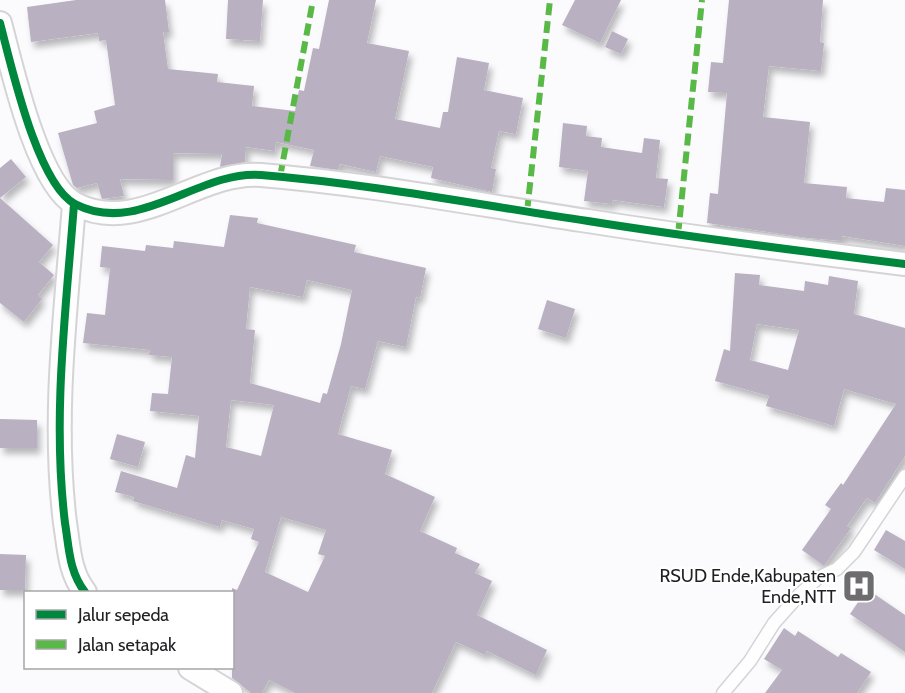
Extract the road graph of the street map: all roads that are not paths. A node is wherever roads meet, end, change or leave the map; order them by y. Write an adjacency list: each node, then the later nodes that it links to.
1 (0, 23): 2 (street)
2 (74, 204): 3 (street); 5 (street)
3 (905, 264)
4 (905, 476): 8 (lane)
5 (84, 591)
6 (192, 669): 7 (street)
7 (231, 693)
8 (723, 693)

